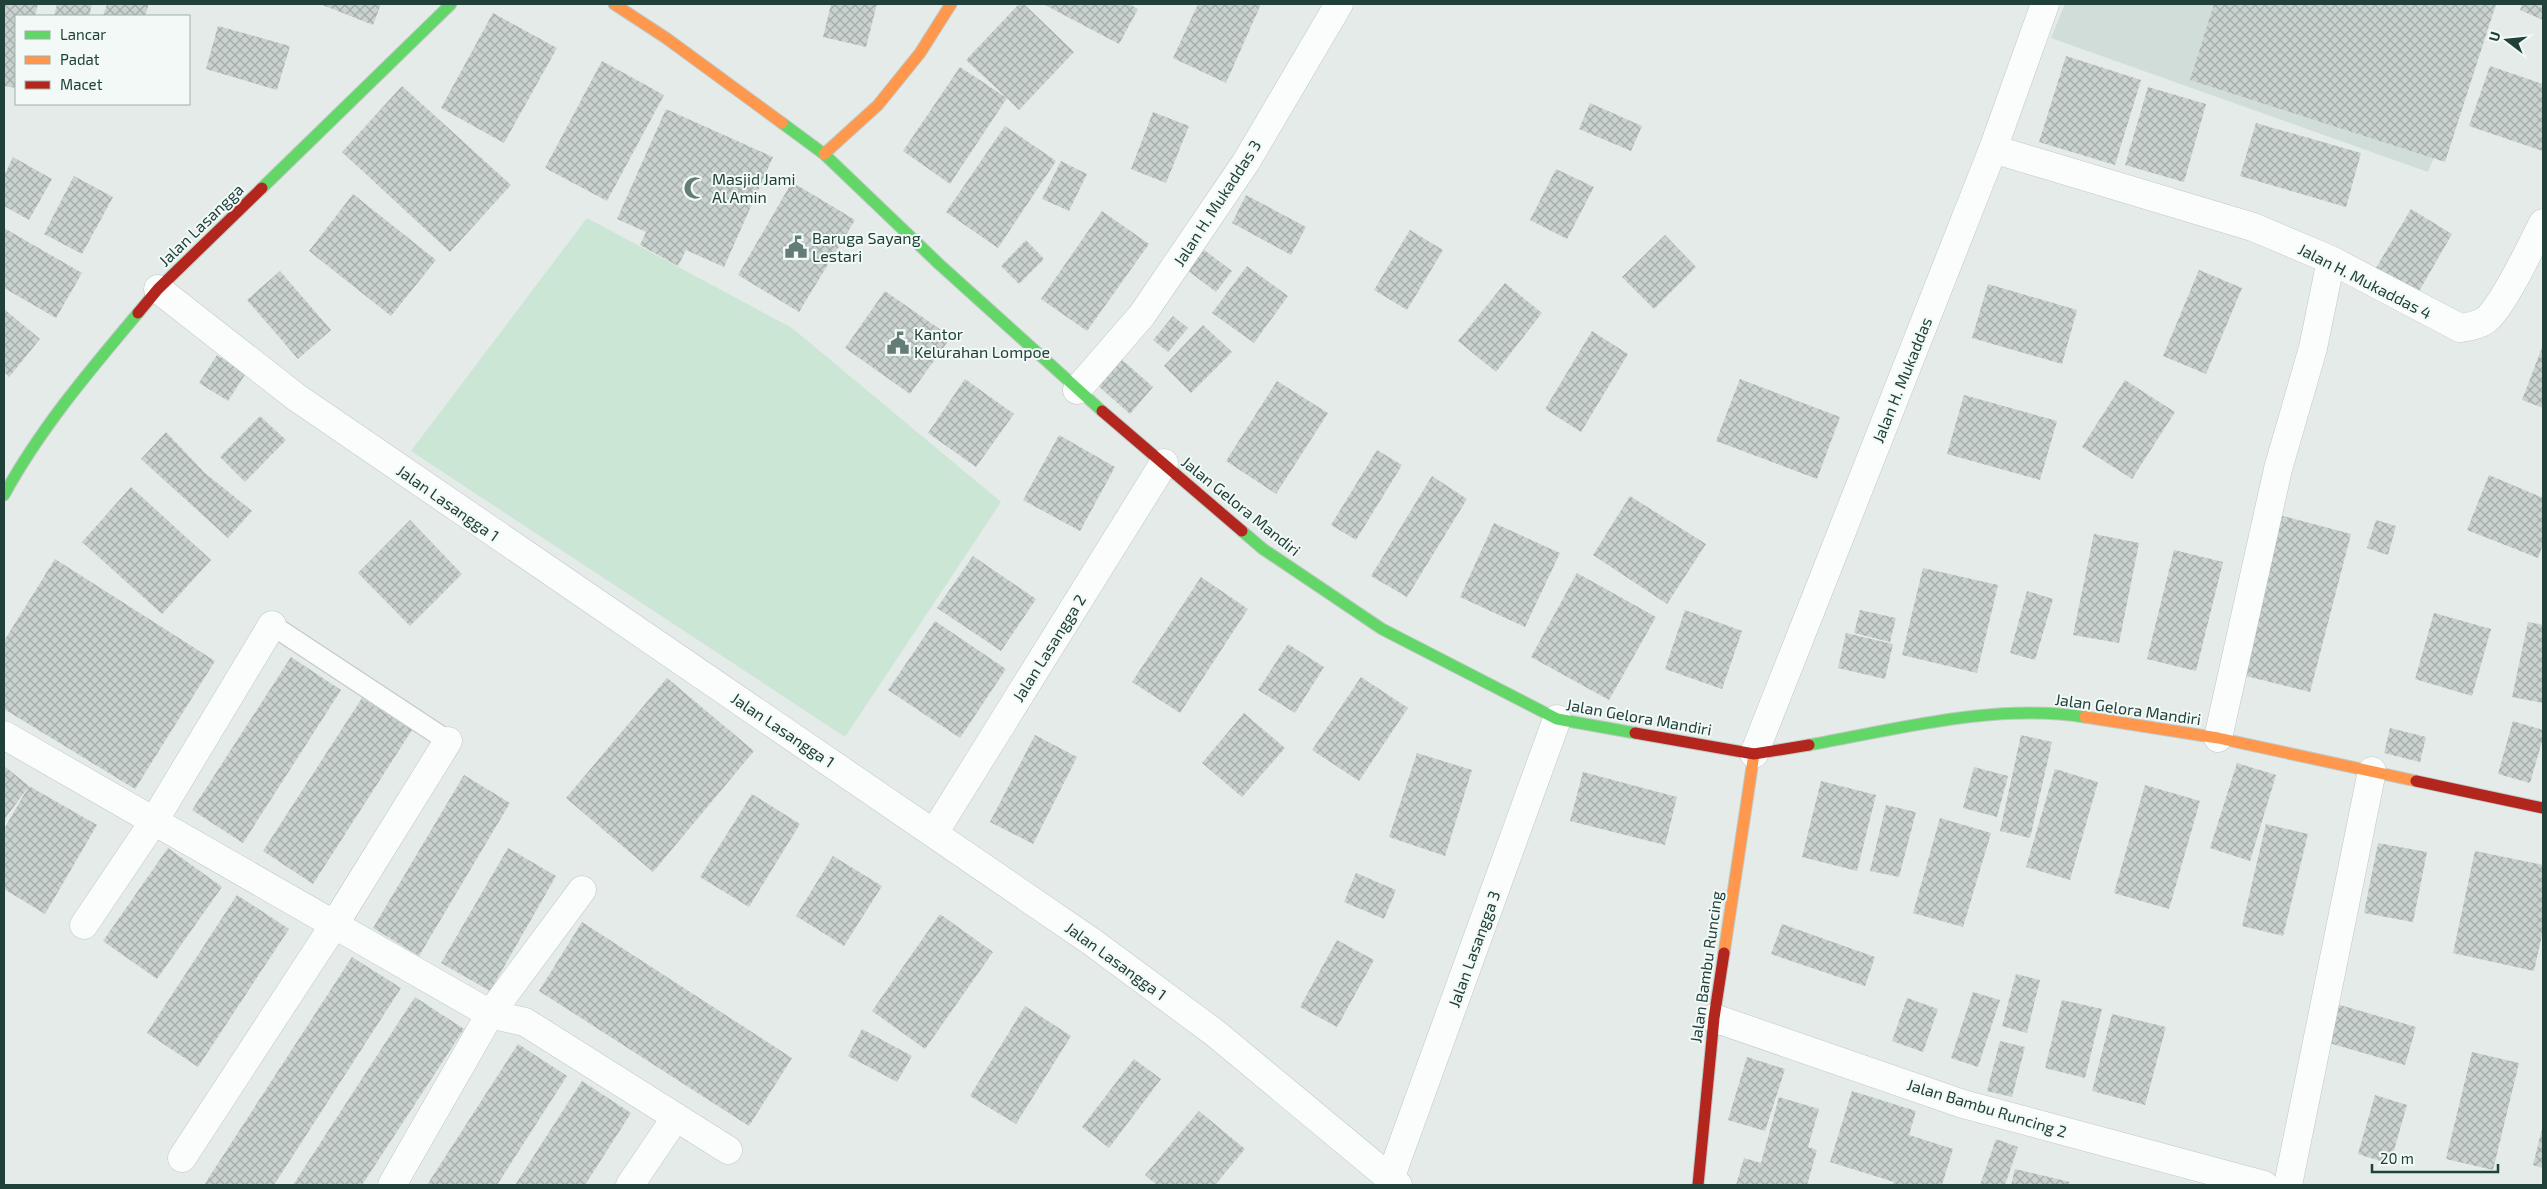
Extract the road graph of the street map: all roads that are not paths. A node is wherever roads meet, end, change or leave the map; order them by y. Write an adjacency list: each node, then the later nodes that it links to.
1 (451, 4): 10 (street, Jalan Lasangga)
2 (614, 4): 7 (street, Jalan Gelora Mandiri)
3 (951, 4): 7 (street)
4 (1339, 4): 11 (street, Jalan H. Mukaddas 3)
5 (2045, 4): 6 (street, Jalan H. Mukaddas)
6 (1994, 149): 9 (street, Jalan H. Mukaddas 4); 19 (street, Jalan H. Mukaddas)
7 (824, 154): 11 (street, Jalan Gelora Mandiri)
8 (2543, 223): 9 (street, Jalan H. Mukaddas 4)
9 (2331, 260): 17 (street)
10 (158, 289): 13 (street, Jalan Lasangga); 23 (street, Jalan Lasangga 1)
11 (1078, 390): 12 (street, Jalan Gelora Mandiri)
12 (1164, 463): 15 (street, Jalan Gelora Mandiri); 23 (street, Jalan Lasangga 2)
13 (4, 494)
14 (272, 626): 18 (lane); 22 (street)
15 (1557, 719): 19 (street, Jalan Gelora Mandiri); 32 (street, Jalan Lasangga 3)
16 (4, 735): 22 (street)
17 (2218, 738): 19 (street, Jalan Gelora Mandiri); 20 (street, Jalan Gelora Mandiri)
18 (448, 741): 25 (street)
19 (1754, 754): 28 (street, Jalan Bambu Runcing)
20 (2372, 771): 21 (street, Jalan Gelora Mandiri); 37 (street)
21 (2543, 808)
22 (154, 821): 25 (street); 26 (street)
23 (934, 833): 32 (street, Jalan Lasangga 1)
24 (582, 890): 27 (street)
25 (334, 924): 27 (street); 31 (street)
26 (84, 925)
27 (490, 1014): 29 (street); 33 (street)
28 (1714, 1018): 35 (street, Jalan Bambu Runcing); 36 (street, Jalan Bambu Runcing 2)
29 (676, 1117): 30 (street); 34 (street)
30 (728, 1150)
31 (182, 1158)
32 (1394, 1182)
33 (392, 1185)
34 (630, 1185)
35 (1698, 1185)
36 (2264, 1185)
37 (2288, 1185)

